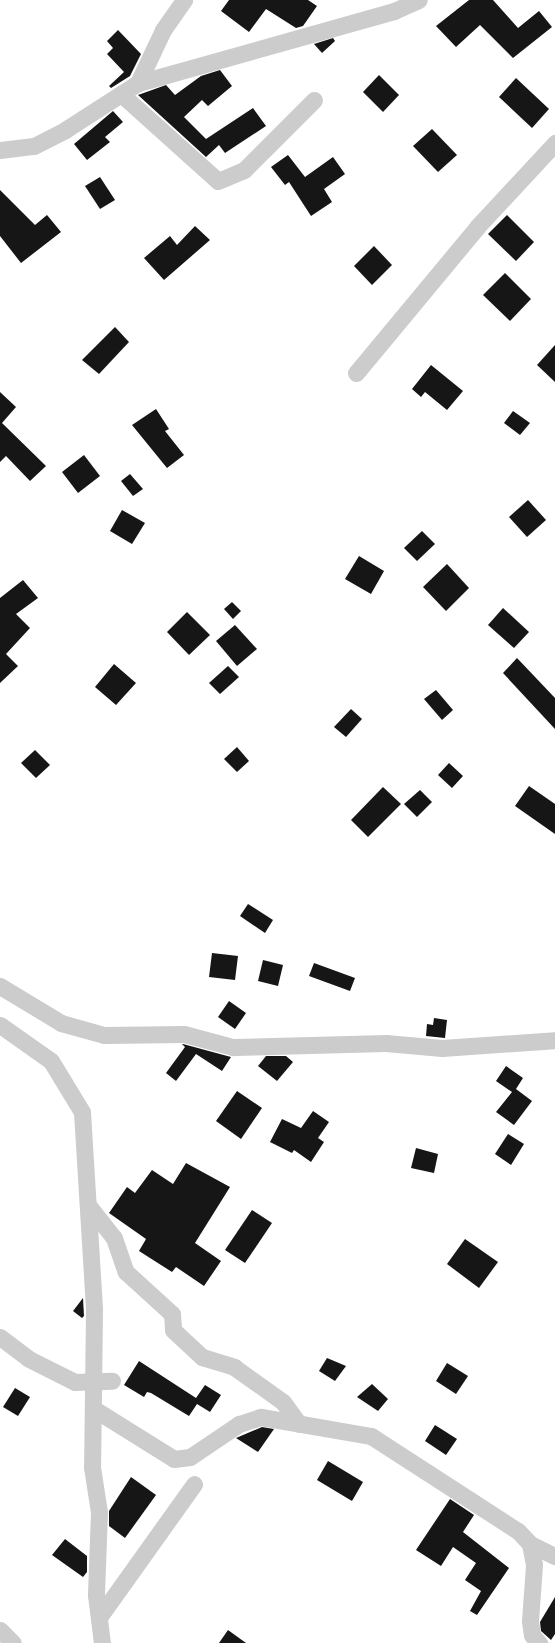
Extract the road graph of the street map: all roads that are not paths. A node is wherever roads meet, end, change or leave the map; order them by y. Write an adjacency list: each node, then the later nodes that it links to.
1 (184, 0): 3 (street)
2 (420, 0): 3 (street)
3 (138, 82): 4 (street)
4 (121, 94): 5 (street); 7 (street)
5 (314, 100)
6 (555, 143): 8 (street)
7 (0, 150)
8 (356, 373)
9 (0, 986): 11 (street)
10 (0, 1025): 12 (street)
11 (555, 1040)
12 (88, 1205): 14 (street); 17 (street)
13 (0, 1337): 14 (street)
14 (91, 1380): 15 (street); 16 (street)
15 (112, 1381)
16 (94, 1409): 17 (street); 21 (street)
17 (299, 1424): 19 (street)
18 (194, 1484): 21 (street)
19 (530, 1544): 20 (street); 25 (street)
20 (555, 1556)
21 (100, 1616): 24 (street)
22 (0, 1630): 23 (street)
23 (13, 1643)
24 (102, 1643)
25 (539, 1643)

